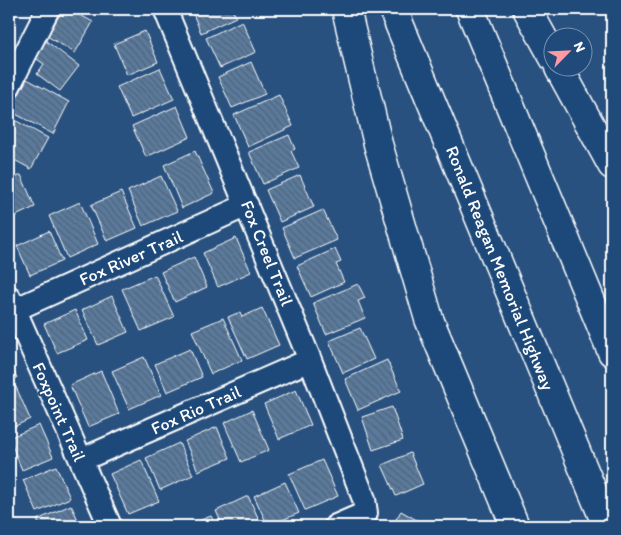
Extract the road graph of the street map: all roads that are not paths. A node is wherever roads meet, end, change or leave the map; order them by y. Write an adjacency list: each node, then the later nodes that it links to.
1 (48, 9): 9 (street)
2 (166, 9): 11 (street, Fox Creel Trail)
3 (346, 9): 18 (highway)
4 (393, 9): 19 (highway, Ronald Reagan Memorial Highway)
5 (470, 9): 13 (highway)
6 (526, 9): 7 (highway)
7 (544, 40)
8 (564, 78): 10 (highway)
9 (9, 86)
10 (612, 166)
11 (247, 205): 12 (street, Fox River Trail); 14 (street, Fox Creel Trail)
12 (12, 304): 15 (street, Foxpoint Trail)
13 (612, 352)
14 (310, 360): 15 (street, Fox Rio Trail); 17 (street, Fox Creel Trail)
15 (81, 460): 16 (street, Foxpoint Trail)
16 (110, 526)
17 (336, 526)
18 (515, 526)
19 (607, 526)

